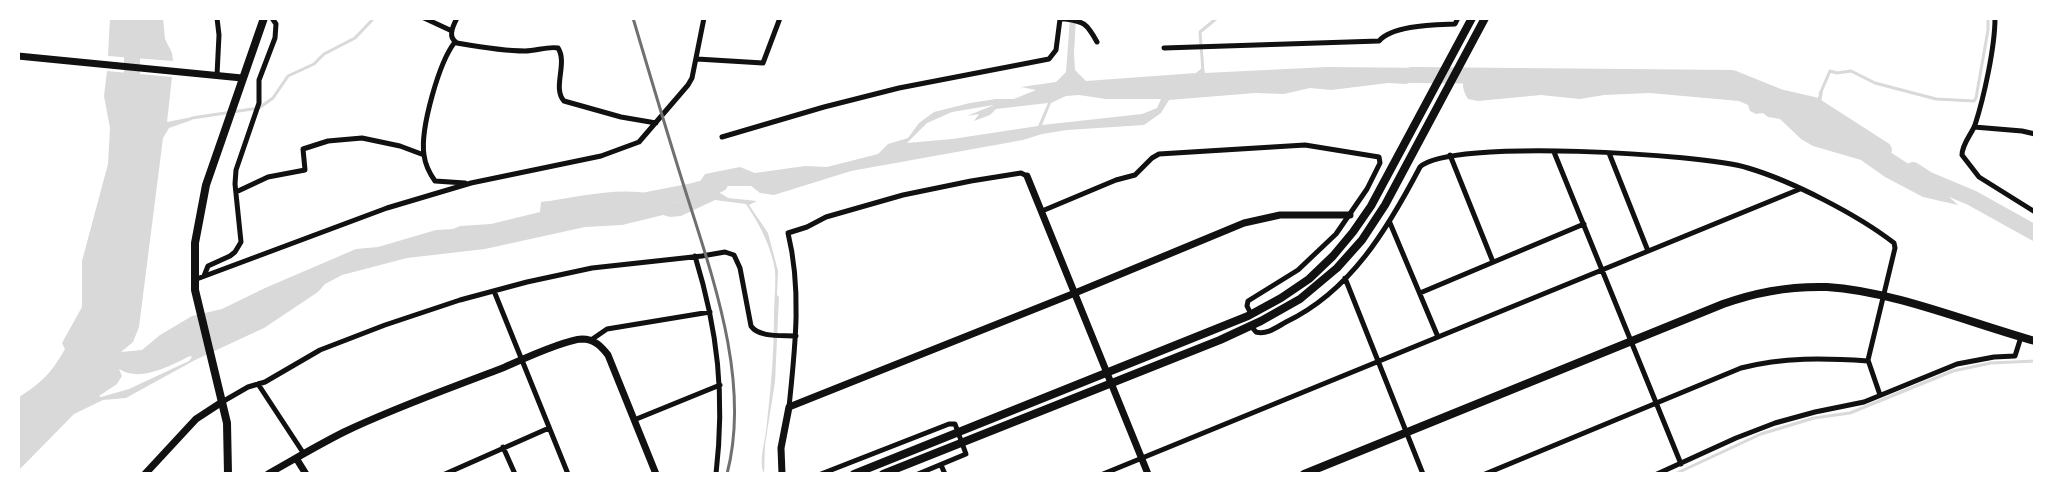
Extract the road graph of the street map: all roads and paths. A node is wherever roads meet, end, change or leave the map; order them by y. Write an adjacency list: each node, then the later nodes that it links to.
1 (217, 18): 20 (street)
2 (264, 18): 21 (main road)
3 (272, 18): 33 (street)
4 (424, 18): 14 (street)
5 (457, 18): 14 (street)
6 (704, 18): 19 (street)
7 (780, 18): 19 (street)
8 (1059, 18): 13 (street); 25 (street)
9 (1458, 18): 17 (street)
10 (1472, 18): 51 (main road)
11 (1485, 18): 52 (main road)
12 (1995, 18): 23 (street)
13 (1082, 20): 16 (street)
14 (452, 31): 15 (street)
15 (455, 42): 22 (street); 28 (street)
16 (1097, 42)
17 (1164, 48)
18 (18, 56): 20 (street)
19 (697, 58): 22 (street)
20 (214, 75): 21 (street)
21 (242, 78): 45 (main road)
22 (656, 123): 31 (street)
23 (1974, 127): 24 (street); 35 (street)
24 (2035, 134)
25 (722, 137)
26 (1554, 152): 27 (street); 29 (street); 38 (street)
27 (1609, 153): 32 (street); 39 (street)
28 (424, 155): 31 (street); 33 (street)
29 (1450, 155): 37 (street); 41 (street)
30 (1027, 176): 34 (street); 53 (street)
31 (471, 183): 43 (street)
32 (1800, 189): 39 (street); 49 (street)
33 (236, 192): 43 (street)
34 (1042, 211): 36 (street); 47 (street)
35 (2035, 212)
36 (1350, 215): 47 (street); 51 (street)
37 (1390, 223): 44 (street); 48 (street)
38 (1584, 224): 41 (street); 42 (street)
39 (1648, 251): 42 (street)
40 (695, 256): 46 (street); 50 (street); 53 (street)
41 (1493, 262): 48 (street)
42 (1602, 270): 54 (street); 57 (street)
43 (204, 276): 45 (street)
44 (1345, 278): 52 (street); 61 (street)
45 (194, 280): 67 (main road)
46 (494, 291): 59 (street); 64 (street)
47 (1075, 293): 62 (street); 69 (street)
48 (1420, 293): 54 (street)
49 (1883, 297): 55 (main road); 57 (main road); 60 (street)
50 (710, 312): 56 (street); 65 (street)
51 (1251, 314): 62 (main road)
52 (1251, 326): 63 (main road)
53 (796, 336): 69 (street)
54 (1438, 337): 61 (street)
55 (2021, 337): 58 (main road); 66 (street)
56 (591, 340): 59 (street); 70 (street)
57 (1631, 341): 68 (street); 73 (main road)
58 (2035, 341)
59 (522, 360): 71 (street); 76 (street)
60 (1868, 361): 66 (street); 68 (street)
61 (1378, 362): 73 (street); 78 (street)
62 (1107, 373): 63 (street); 72 (main road)
63 (1112, 383): 74 (main road); 78 (street)
64 (258, 384): 67 (street); 76 (street)
65 (720, 385): 70 (street); 89 (street)
66 (1880, 395): 79 (street)
67 (222, 402): 81 (street); 82 (main road)
68 (1656, 402): 79 (street); 100 (street)
69 (789, 407): 90 (street)
70 (634, 420): 88 (street)
71 (549, 428): 75 (street); 87 (street)
72 (959, 432): 74 (street); 91 (street); 92 (main road)
73 (1407, 432): 98 (main road); 99 (street)
74 (963, 442): 80 (street); 93 (main road)
75 (503, 447): 85 (street); 86 (street)
76 (304, 454): 77 (street)
77 (296, 458): 83 (street); 84 (street)
78 (1142, 459): 96 (street); 97 (street)
79 (1681, 464): 101 (street)
80 (941, 465): 94 (street); 95 (street)
81 (145, 474)
82 (228, 474)
83 (268, 474)
84 (306, 474)
85 (445, 474)
86 (515, 474)
87 (568, 474)
88 (656, 474)
89 (716, 474)
90 (782, 474)
91 (821, 474)
92 (854, 474)
93 (883, 474)
94 (918, 474)
95 (945, 474)
96 (1103, 474)
97 (1148, 474)
98 (1304, 474)
99 (1423, 474)
100 (1485, 474)
101 (1657, 474)

